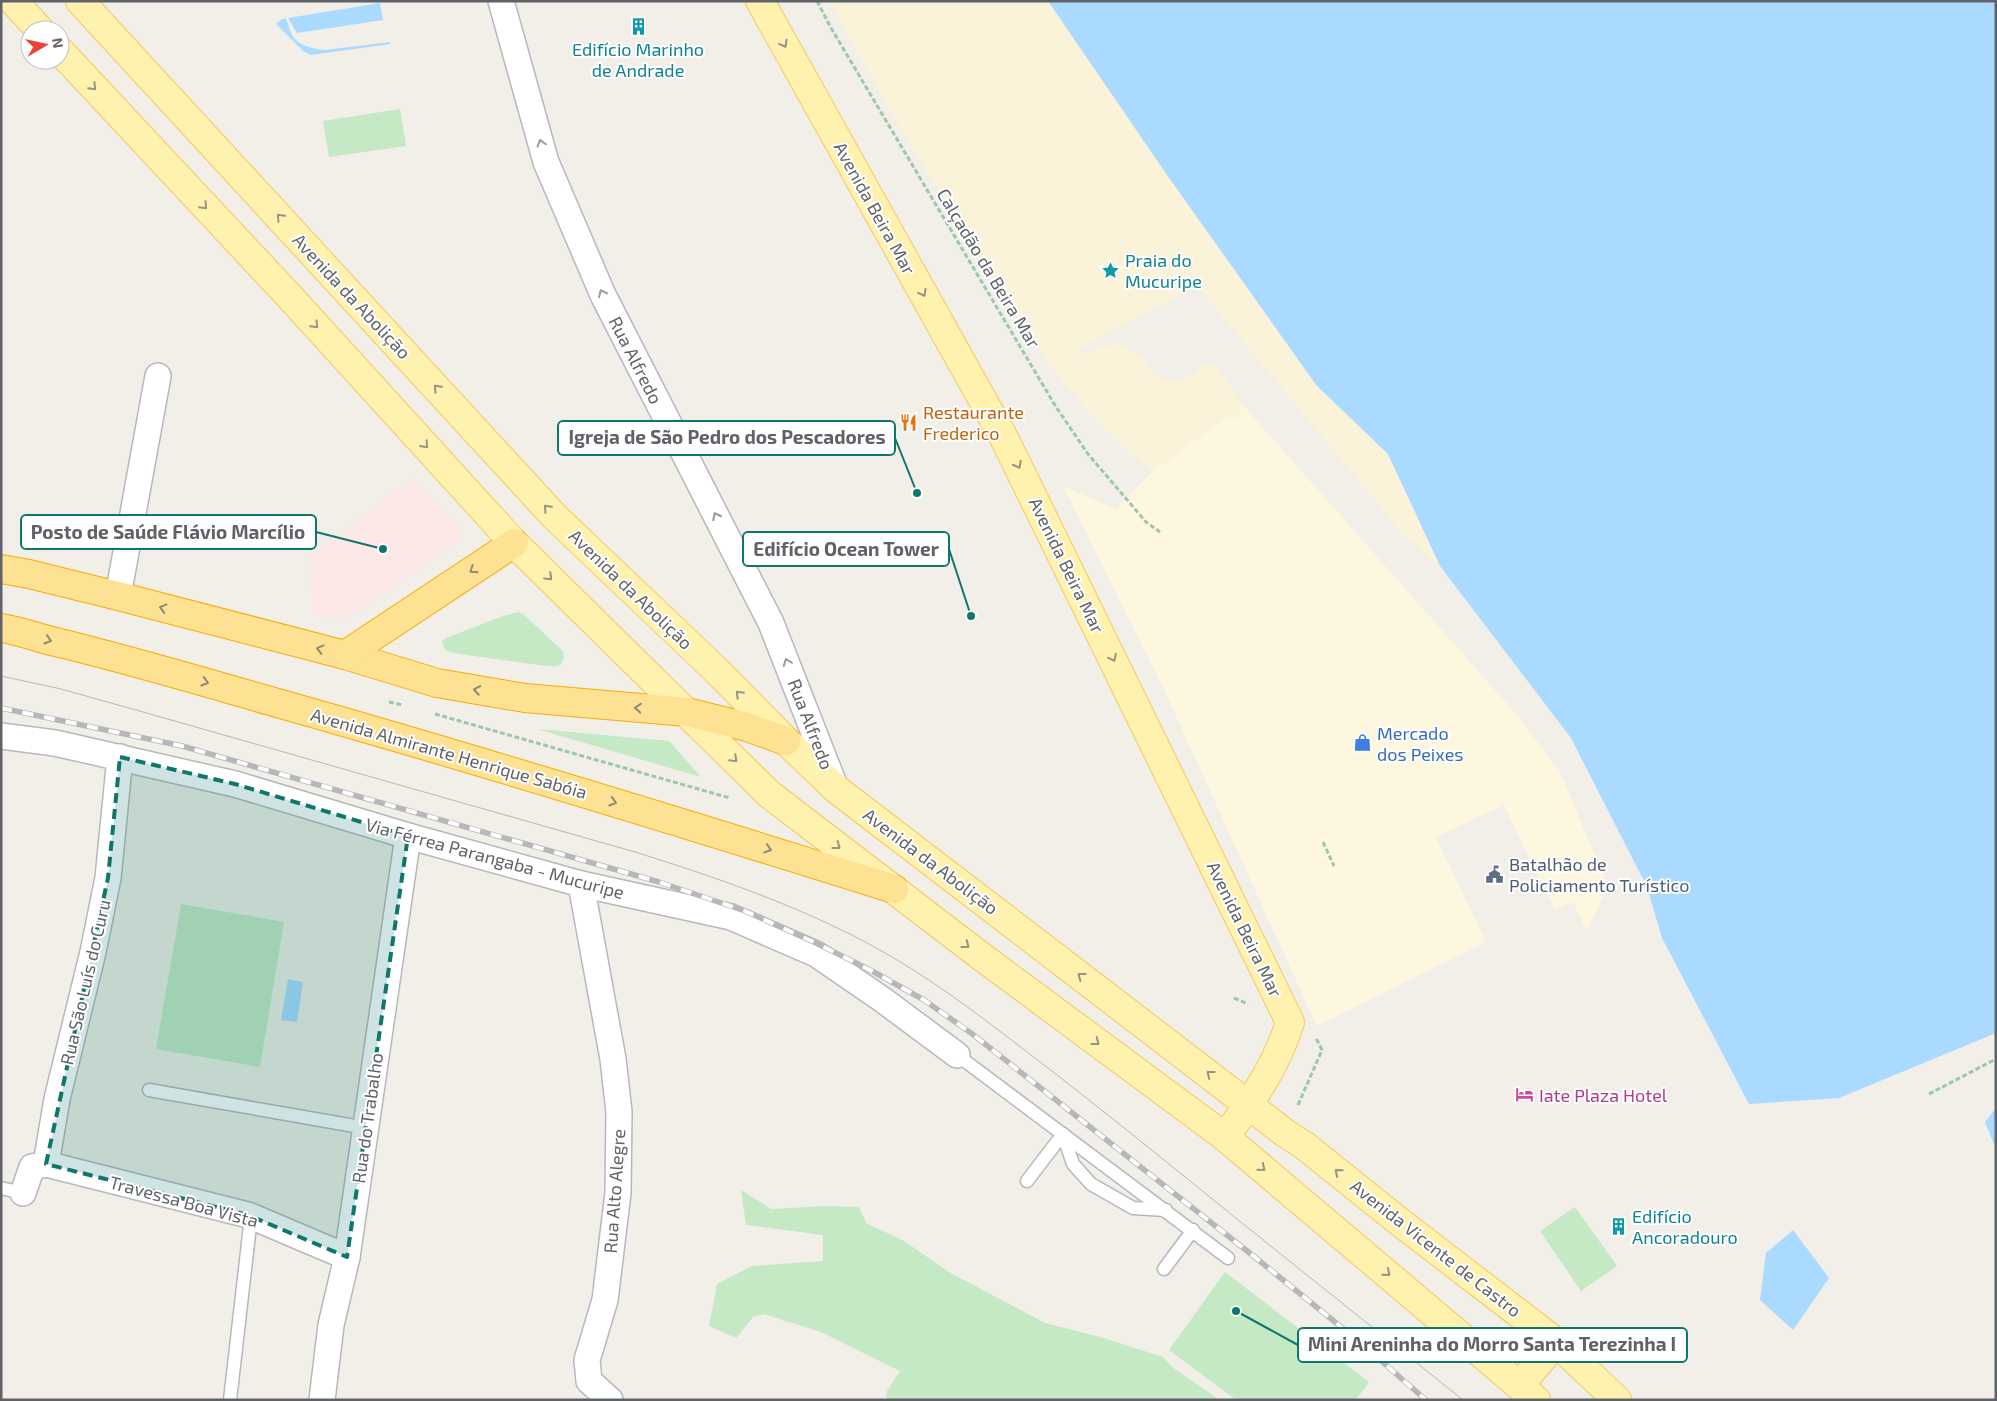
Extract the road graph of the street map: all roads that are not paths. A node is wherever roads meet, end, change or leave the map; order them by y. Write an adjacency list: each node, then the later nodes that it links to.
1 (13, 1): 5 (main road)
2 (80, 1): 15 (main road, Avenida da Abolição, one-way to 2)
3 (501, 1): 17 (street, Rua Alfredo, one-way to 3)
4 (760, 1): 23 (main road, Avenida Beira Mar, one-way to 23)
5 (31, 20)
6 (70, 63): 8 (main road, one-way to 8)
7 (158, 376): 10 (street)
8 (514, 543): 12 (highway, one-way to 12); 13 (main road, one-way to 13)
9 (1, 569): 10 (highway)
10 (118, 596): 12 (highway, one-way to 10)
11 (1, 628): 20 (highway, Avenida Almirante Henrique Sabóia, one-way to 20)
12 (345, 655): 13 (highway, one-way to 12)
13 (687, 712): 15 (highway); 20 (main road, one-way to 20)
14 (1, 736): 16 (street, Via Férrea Parangaba - Mucuripe)
15 (786, 741): 17 (main road, Avenida da Abolição)
16 (120, 757): 18 (street, Via Férrea Parangaba - Mucuripe); 27 (street, Rua São Luís do Curu)
17 (836, 789): 23 (main road, Avenida da Abolição, one-way to 17)
18 (408, 836): 19 (street, Via Férrea Parangaba - Mucuripe); 24 (street, Rua do Trabalho)
19 (582, 884): 21 (street, Via Férrea Parangaba - Mucuripe); 40 (street, Rua Alto Alegre)
20 (894, 890): 26 (main road, one-way to 26)
21 (957, 1055): 25 (lane)
22 (149, 1090): 24 (lane)
23 (1249, 1104): 26 (main road, Avenida Beira Mar); 36 (main road, Avenida Vicente de Castro, one-way to 23)
24 (366, 1128): 33 (street, Rua do Trabalho)
25 (1063, 1134): 28 (lane); 30 (lane); 30 (lane)
26 (1225, 1137): 37 (main road, one-way to 37)
27 (46, 1164): 29 (street); 31 (street, Travessa Boa Vista)
28 (1027, 1181)
29 (12, 1190)
30 (1166, 1210): 32 (lane)
31 (251, 1217): 33 (street, Travessa Boa Vista); 38 (lane)
32 (1192, 1230): 34 (lane); 35 (lane)
33 (347, 1257): 39 (street, Rua do Trabalho)
34 (1228, 1258)
35 (1164, 1269)
36 (1556, 1342): 37 (main road); 41 (main road, Avenida Vicente de Castro)
37 (1528, 1392)
38 (230, 1400)
39 (322, 1400)
40 (610, 1400)
41 (1617, 1400)

